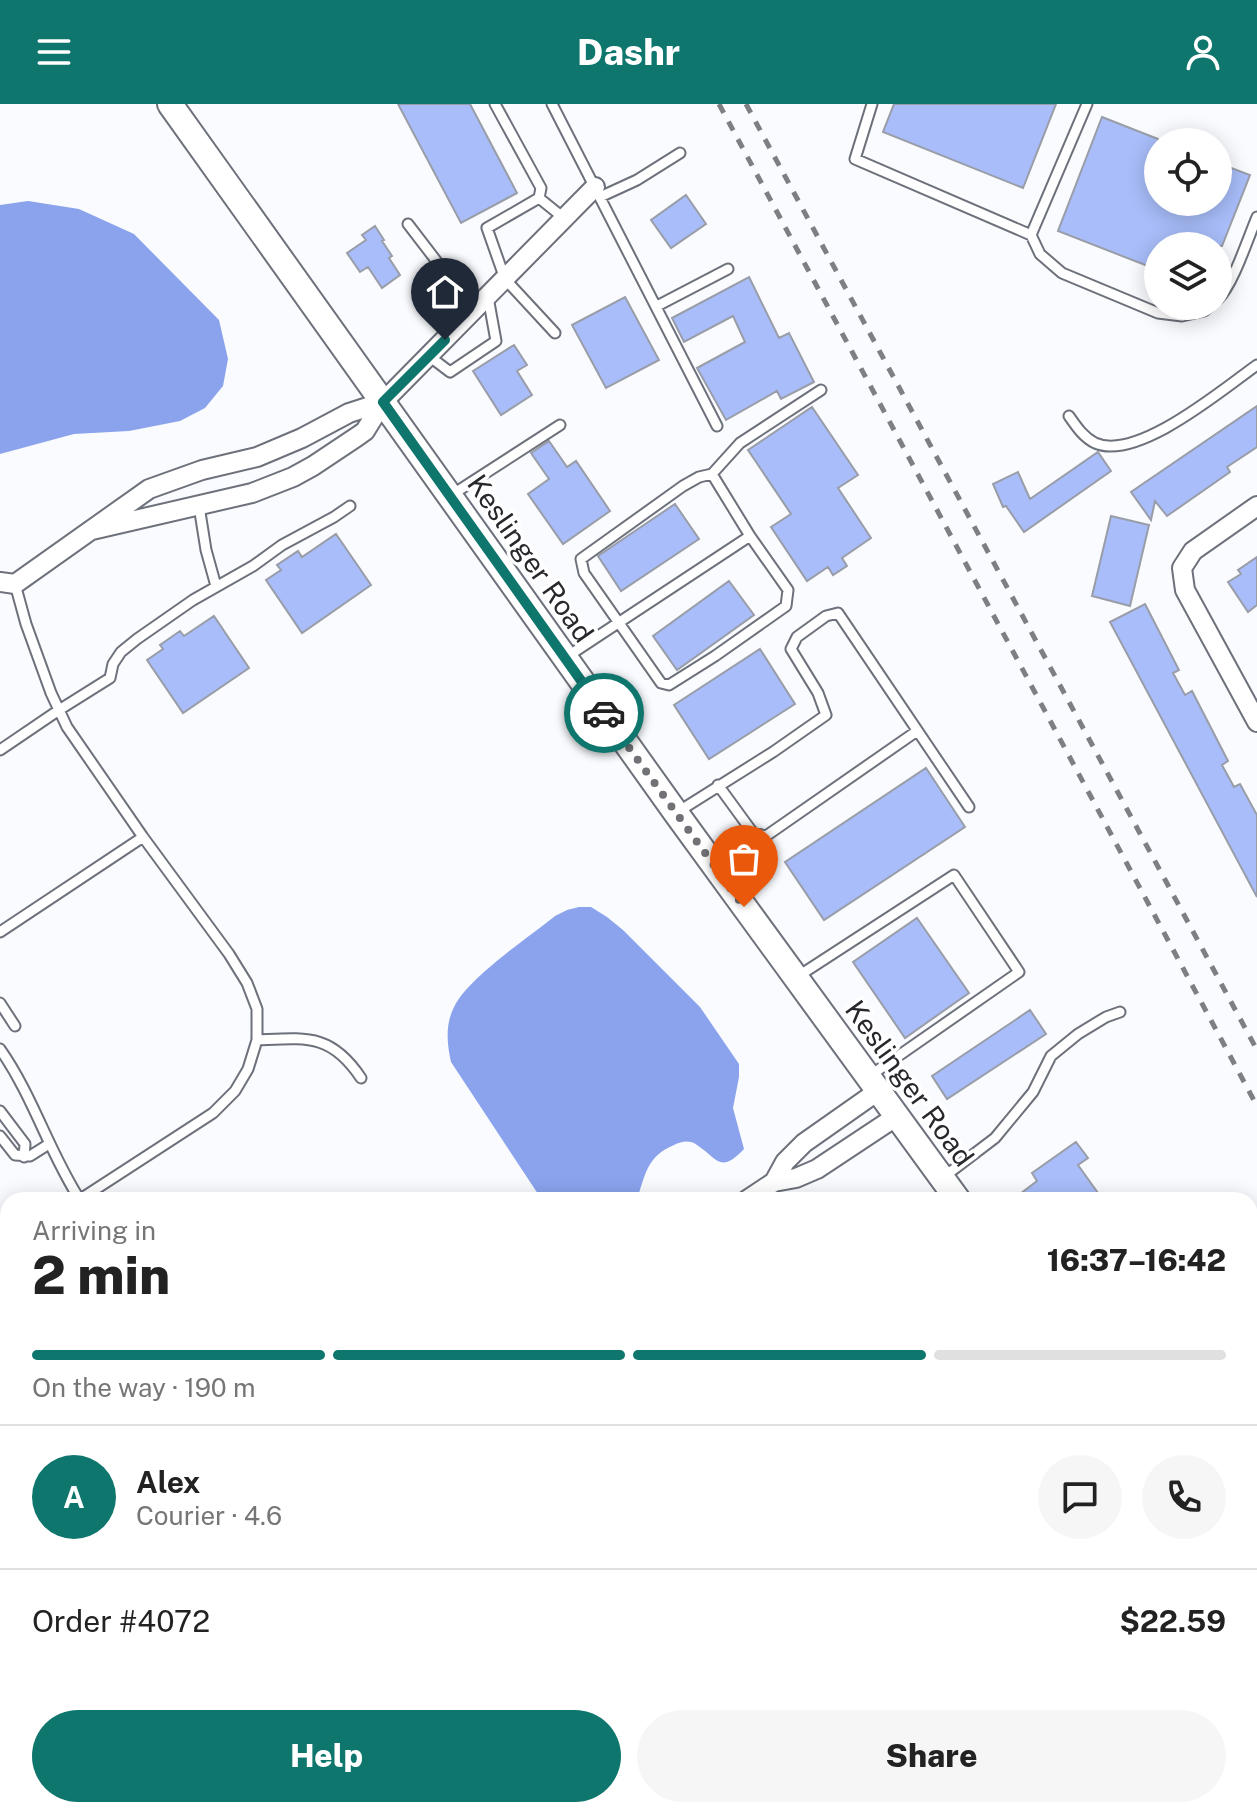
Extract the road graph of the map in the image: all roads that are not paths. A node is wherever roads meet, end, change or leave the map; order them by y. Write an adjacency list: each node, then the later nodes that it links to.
1 (170, 104): 23 (main road, Keslinger Road)
2 (495, 104): 8 (lane)
3 (552, 104): 7 (lane)
4 (872, 104): 12 (lane)
5 (1087, 104): 12 (lane)
6 (680, 153): 7 (lane)
7 (598, 192): 10 (street); 17 (lane)
8 (539, 198): 10 (lane); 15 (lane)
9 (1257, 217): 14 (lane)
10 (565, 219): 15 (street)
11 (408, 224): 16 (lane)
12 (1031, 235): 18 (lane)
13 (728, 269): 17 (lane)
14 (1232, 275)
15 (505, 279): 16 (street); 19 (lane)
16 (482, 303): 20 (street); 20 (lane)
17 (657, 306): 26 (lane)
18 (1144, 307)
19 (555, 333)
20 (429, 356): 23 (street)
21 (1257, 365): 24 (lane)
22 (821, 390): 27 (lane)
23 (383, 402): 28 (main road, Keslinger Road); 29 (street); 32 (street)
24 (1069, 416)
25 (560, 425): 28 (lane)
26 (717, 426)
27 (712, 474): 33 (lane); 36 (lane)
28 (450, 496): 37 (main road, Keslinger Road)
29 (199, 506): 32 (street); 35 (lane)
30 (350, 506): 35 (lane)
31 (1257, 506): 39 (street)
32 (92, 530): 34 (street)
33 (750, 536): 36 (lane); 36 (lane)
34 (7, 583): 38 (lane)
35 (216, 586): 38 (lane)
36 (618, 622): 37 (lane)
37 (565, 658): 44 (main road, Keslinger Road)
38 (59, 710): 41 (lane); 45 (lane)
39 (1257, 722)
40 (917, 731): 42 (lane); 42 (lane); 43 (lane)
41 (0, 750)
42 (718, 785): 44 (lane)
43 (969, 807)
44 (676, 813): 47 (main road, Keslinger Road)
45 (143, 837): 46 (lane); 51 (lane)
46 (0, 932)
47 (796, 978): 54 (main road, Keslinger Road); 54 (lane)
48 (0, 1003): 50 (lane)
49 (1120, 1012): 60 (lane)
50 (15, 1026)
51 (257, 1040): 53 (lane); 63 (lane)
52 (0, 1049): 58 (lane)
53 (361, 1078)
54 (873, 1084): 56 (main road, Keslinger Road); 61 (street)
55 (0, 1111): 59 (lane)
56 (897, 1116): 60 (main road, Keslinger Road); 61 (street)
57 (0, 1136): 59 (lane)
58 (49, 1144): 59 (lane); 62 (lane)
59 (24, 1157)
60 (942, 1178): 65 (main road, Keslinger Road)
61 (772, 1183): 64 (street)
62 (75, 1192)
63 (92, 1192)
64 (759, 1192)
65 (952, 1192)

